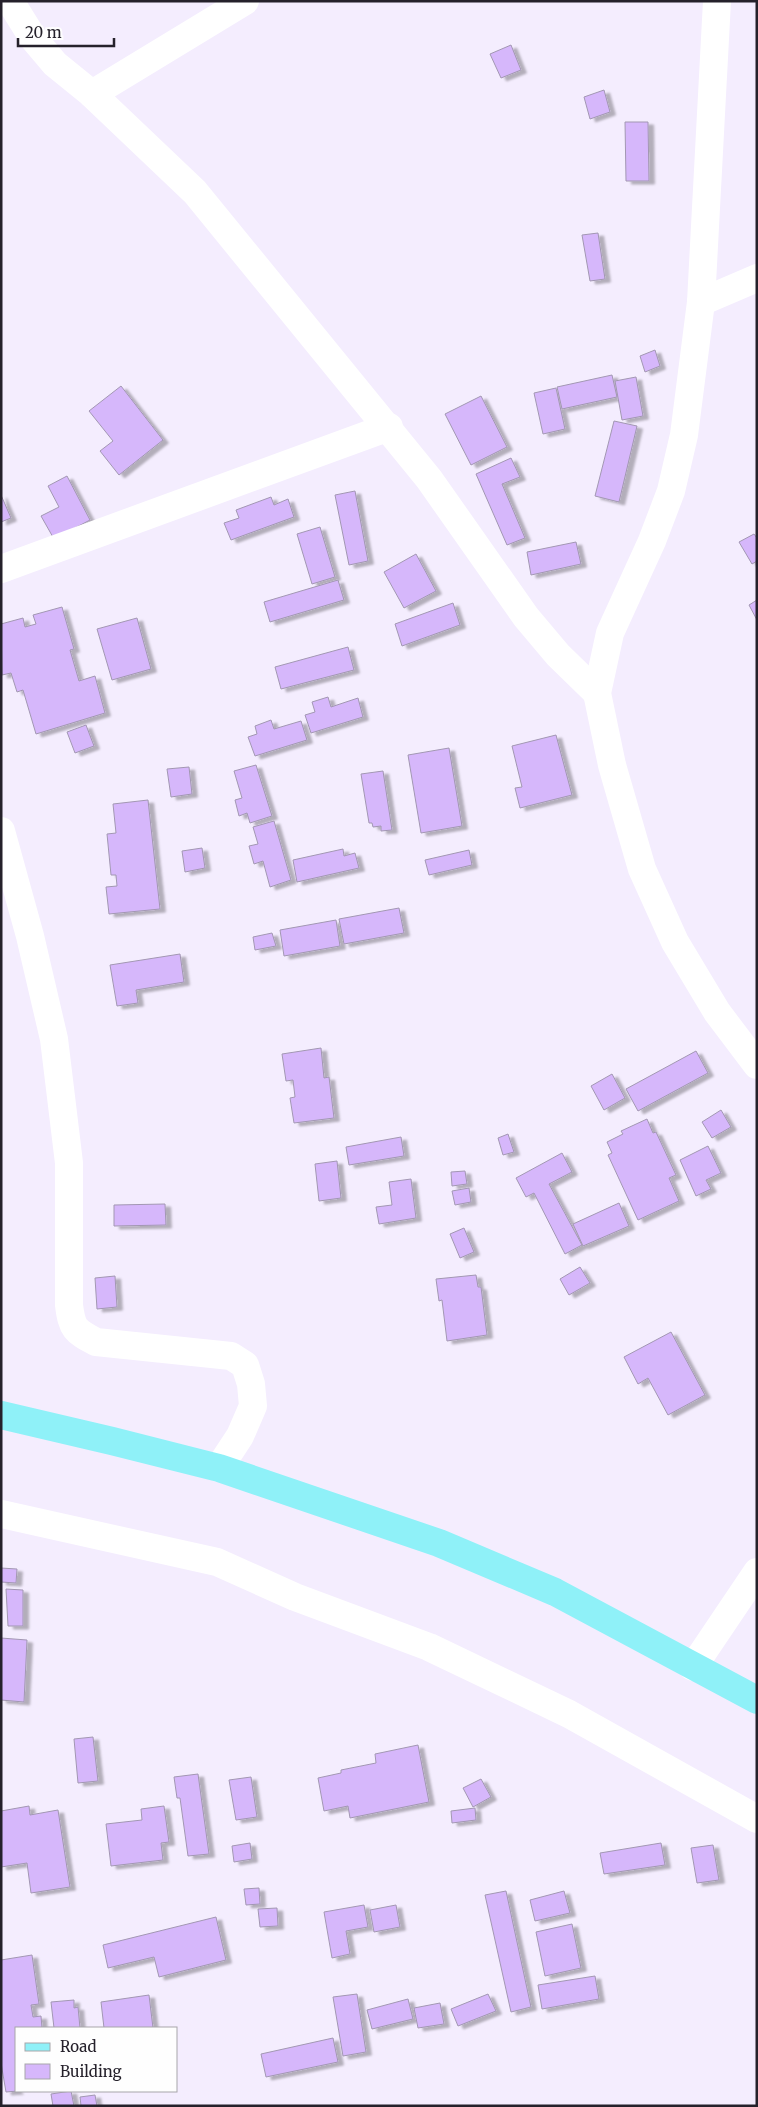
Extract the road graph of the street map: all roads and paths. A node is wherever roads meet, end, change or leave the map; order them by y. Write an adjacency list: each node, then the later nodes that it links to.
1 (10, 1): 4 (street)
2 (245, 1): 4 (street)
3 (716, 1): 6 (street)
4 (92, 94): 7 (street)
5 (757, 278): 6 (street)
6 (701, 302): 9 (street)
7 (389, 427): 8 (street); 9 (street)
8 (1, 569)
9 (597, 693): 11 (street)
10 (1, 832): 13 (street)
11 (757, 1065)
12 (1, 1415): 13 (main road)
13 (219, 1468): 16 (main road)
14 (1, 1514): 18 (street)
15 (757, 1572): 16 (street)
16 (693, 1667): 17 (main road)
17 (757, 1700)
18 (757, 1819)

